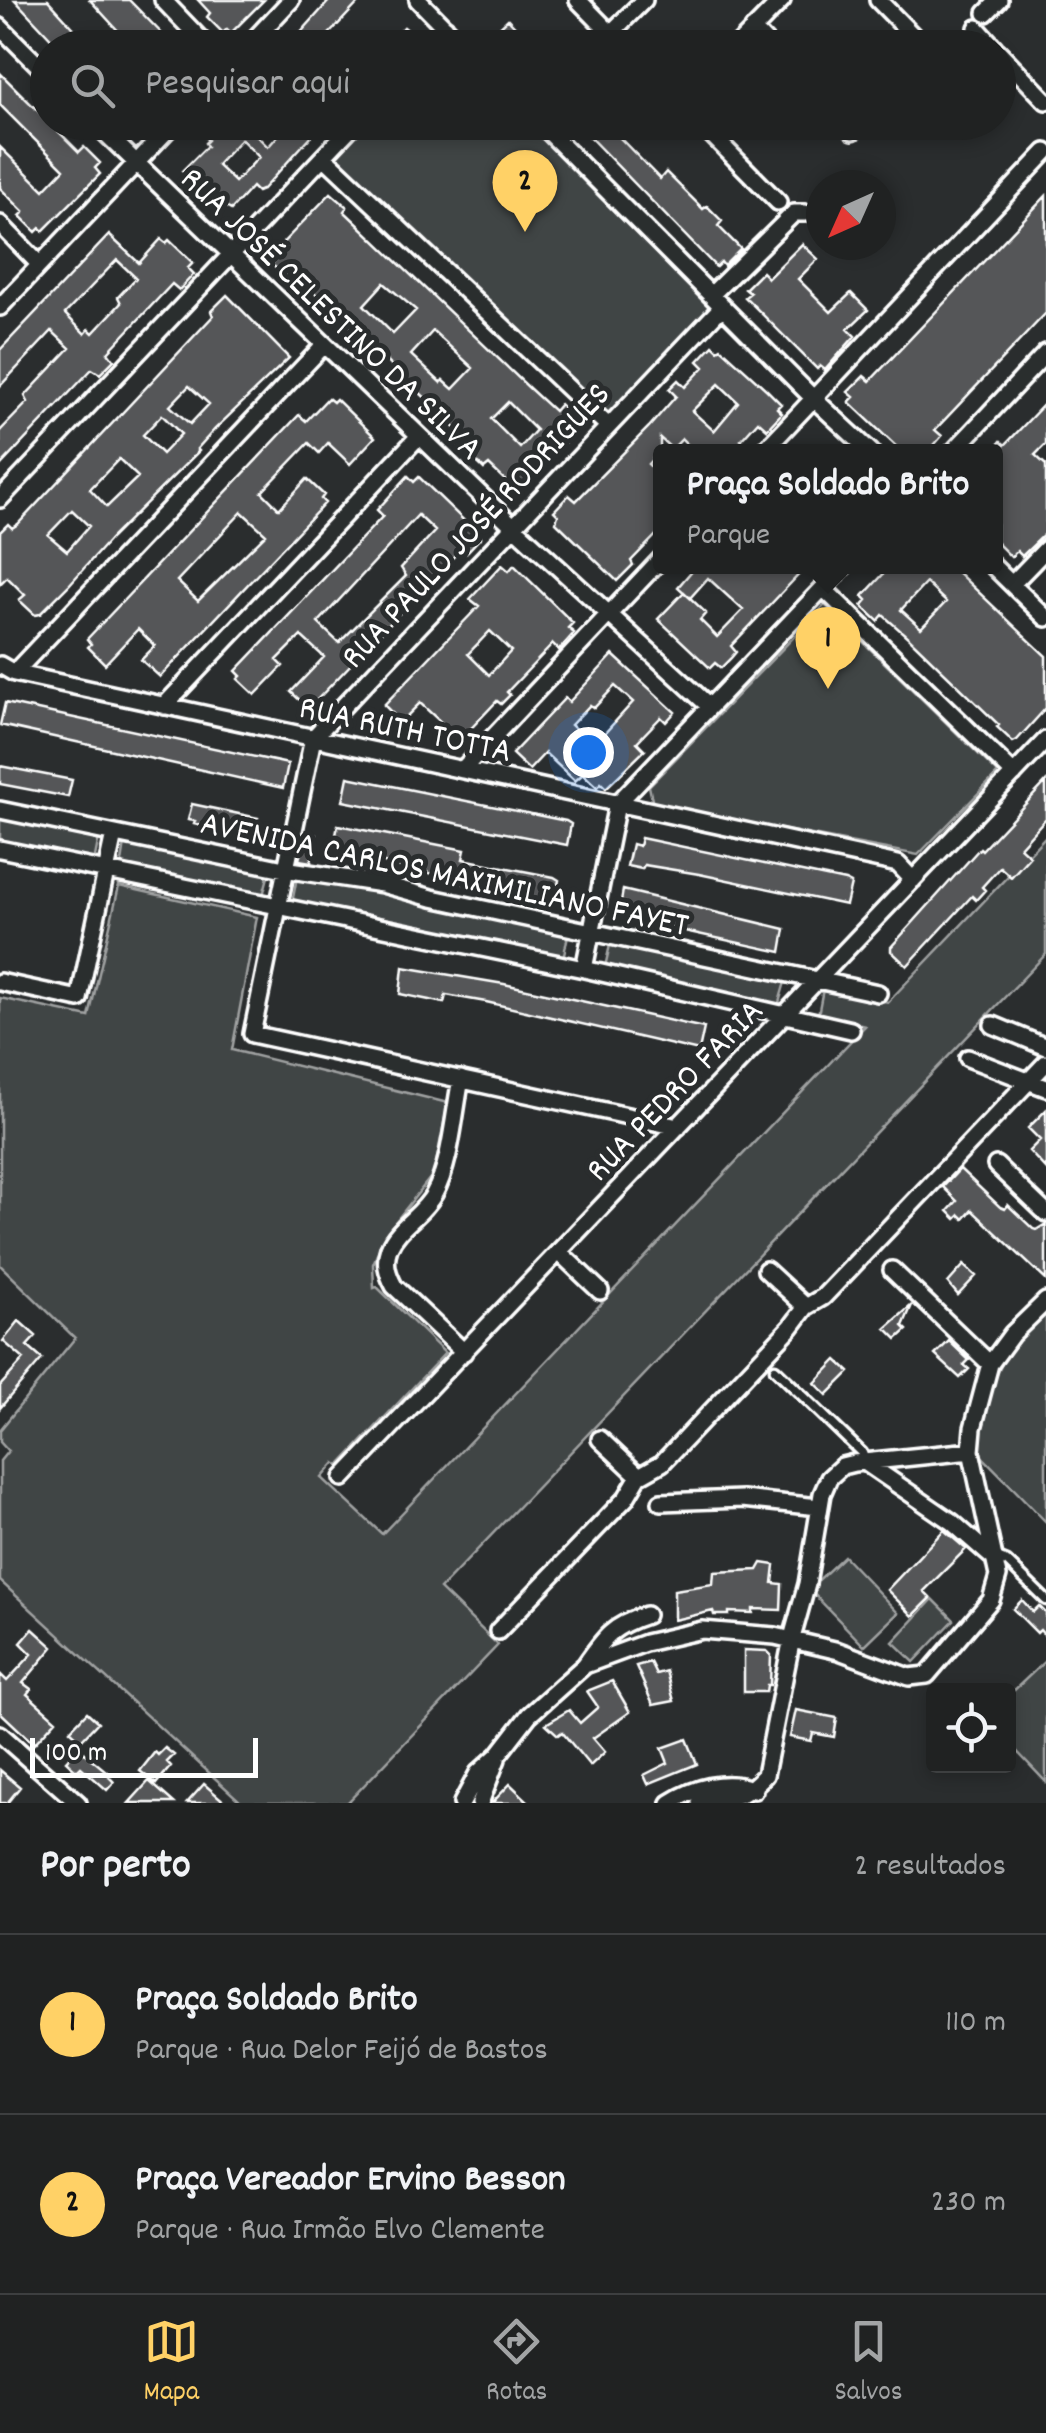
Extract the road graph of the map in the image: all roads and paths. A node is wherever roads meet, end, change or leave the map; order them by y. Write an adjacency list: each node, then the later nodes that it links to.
1 (164, 0): 12 (street)
2 (291, 0): 13 (street)
3 (418, 0): 11 (street)
4 (578, 0): 14 (street)
5 (644, 0): 15 (street)
6 (782, 0): 16 (street)
7 (878, 0): 17 (street)
8 (1000, 0): 9 (street)
9 (986, 13)
10 (0, 27): 18 (street)
11 (445, 28)
12 (192, 30)
13 (263, 30)
14 (608, 30)
15 (614, 30)
16 (753, 30)
17 (907, 30)
18 (30, 57)
19 (1016, 69): 20 (street)
20 (1046, 101)
21 (112, 140): 28 (street, RUA JOSÉ CELESTINO DA SILVA)
22 (158, 140): 28 (street)
23 (340, 140): 27 (street)
24 (558, 140): 34 (street)
25 (717, 140): 29 (street)
26 (1046, 152): 38 (street)
27 (324, 157): 32 (street); 39 (street)
28 (136, 164): 32 (street, RUA JOSÉ CELESTINO DA SILVA); 33 (street)
29 (778, 202)
30 (806, 212): 34 (street, RUA PAULO JOSÉ RODRIGUES)
31 (0, 224): 33 (street)
32 (231, 255): 36 (street, RUA JOSÉ CELESTINO DA SILVA); 44 (street)
33 (40, 265): 35 (street)
34 (717, 301): 38 (street); 39 (street, RUA PAULO JOSÉ RODRIGUES)
35 (0, 307)
36 (324, 345): 40 (street, RUA JOSÉ CELESTINO DA SILVA); 54 (street)
37 (1046, 353): 43 (street)
38 (814, 398): 41 (street); 42 (street)
39 (607, 426): 45 (street, RUA PAULO JOSÉ RODRIGUES)
40 (419, 436): 45 (street, RUA JOSÉ CELESTINO DA SILVA); 55 (street)
41 (771, 444)
42 (863, 444)
43 (961, 444)
44 (0, 500)
45 (514, 526): 52 (street, RUA JOSÉ CELESTINO DA SILVA); 57 (street, RUA PAULO JOSÉ RODRIGUES)
46 (1046, 549): 50 (street)
47 (653, 567): 52 (street)
48 (836, 574): 51 (street)
49 (1002, 574): 50 (street)
50 (1012, 584): 53 (street)
51 (823, 588): 56 (street); 60 (street)
52 (609, 614): 56 (street, RUA JOSÉ CELESTINO DA SILVA); 59 (street)
53 (1046, 618)
54 (7, 669): 55 (street, RUA RUTH TOTTA)
55 (164, 706): 57 (street, RUA RUTH TOTTA)
56 (709, 706): 61 (street)
57 (312, 738): 59 (street, RUA RUTH TOTTA); 65 (street)
58 (1046, 740): 60 (street, RUA PEDRO FARIA)
59 (462, 770): 61 (street, RUA RUTH TOTTA)
60 (1014, 774): 67 (street, RUA PEDRO FARIA)
61 (617, 804): 67 (street, RUA RUTH TOTTA); 69 (street)
62 (0, 810): 63 (street, AVENIDA CARLOS MAXIMILIANO FAYET)
63 (114, 834): 65 (street, AVENIDA CARLOS MAXIMILIANO FAYET); 66 (street)
64 (0, 849): 66 (street, AVENIDA CARLOS MAXIMILIANO FAYET)
65 (284, 868): 68 (street); 69 (street, AVENIDA CARLOS MAXIMILIANO FAYET)
66 (106, 872): 68 (street, AVENIDA CARLOS MAXIMILIANO FAYET); 72 (street)
67 (913, 880): 71 (street, RUA PEDRO FARIA)
68 (276, 908): 70 (street, AVENIDA CARLOS MAXIMILIANO FAYET); 80 (street)
69 (592, 933): 70 (street); 71 (street, AVENIDA CARLOS MAXIMILIANO FAYET)
70 (584, 969): 74 (street, AVENIDA CARLOS MAXIMILIANO FAYET)
71 (818, 980): 73 (street, AVENIDA CARLOS MAXIMILIANO FAYET); 74 (street, RUA PEDRO FARIA)
72 (0, 982)
73 (878, 993)
74 (785, 1015): 76 (street, AVENIDA CARLOS MAXIMILIANO FAYET); 83 (street, RUA PEDRO FARIA)
75 (993, 1025): 77 (street)
76 (850, 1030)
77 (1046, 1047)
78 (968, 1058): 81 (street)
79 (1046, 1063): 81 (street)
80 (461, 1078): 83 (street); 92 (street)
81 (1030, 1079): 82 (street); 91 (street)
82 (1046, 1088)
83 (678, 1127): 86 (street, RUA PEDRO FARIA)
84 (996, 1165): 85 (street)
85 (1046, 1213)
86 (559, 1252): 89 (street); 92 (street, RUA PEDRO FARIA)
87 (766, 1270): 91 (street)
88 (892, 1270): 93 (street)
89 (600, 1290)
90 (1046, 1301): 93 (street)
91 (806, 1307): 98 (street)
92 (464, 1352): 99 (street, RUA PEDRO FARIA)
93 (990, 1364): 96 (street)
94 (775, 1369): 97 (lane)
95 (600, 1439): 98 (street)
96 (971, 1451): 97 (street); 102 (street)
97 (866, 1463): 101 (street); 102 (street)
98 (639, 1476): 105 (street)
99 (344, 1478)
100 (661, 1502): 101 (street)
101 (819, 1507): 106 (street)
102 (991, 1556): 103 (lane); 106 (street)
103 (1046, 1600)
104 (646, 1614): 107 (street)
105 (498, 1631)
106 (792, 1638): 107 (street); 110 (street)
107 (586, 1666): 109 (street)
108 (0, 1734): 111 (street)
109 (498, 1755): 112 (street); 113 (street)
110 (754, 1790): 114 (street); 115 (street)
111 (78, 1803)
112 (462, 1803)
113 (480, 1803)
114 (670, 1803)
115 (700, 1803)

